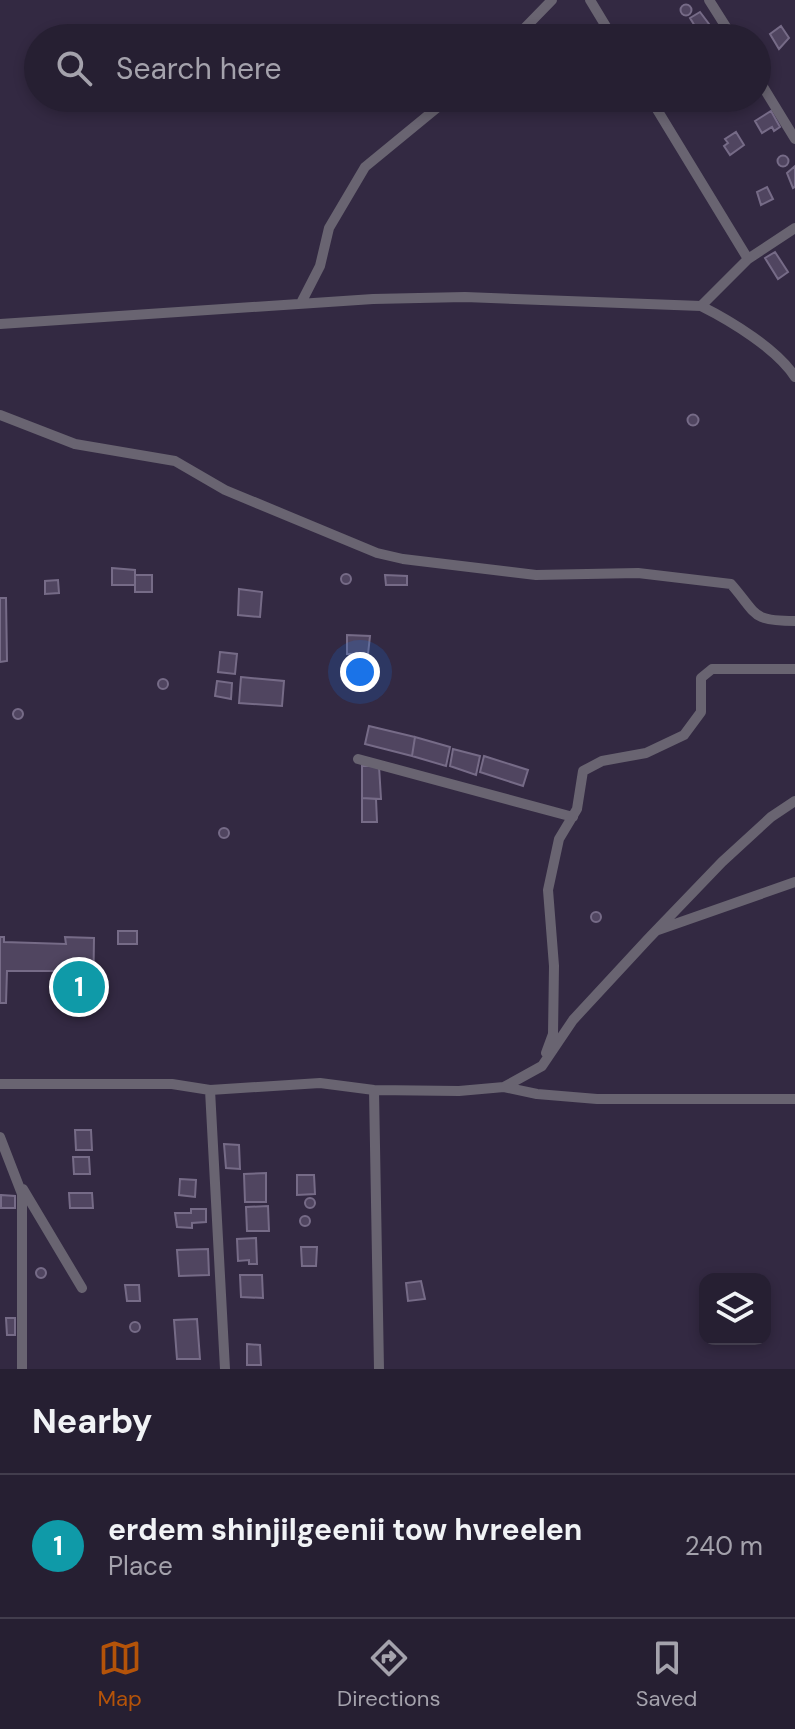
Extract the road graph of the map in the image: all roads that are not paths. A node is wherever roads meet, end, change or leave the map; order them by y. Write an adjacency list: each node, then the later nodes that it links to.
1 (552, 0): 4 (street)
2 (590, 0): 5 (street)
3 (709, 0): 6 (street)
4 (529, 24)
5 (605, 24)
6 (724, 24)
7 (771, 100): 10 (street)
8 (432, 112): 13 (street)
9 (659, 112): 12 (street)
10 (795, 139)
11 (795, 228): 12 (street)
12 (748, 259): 14 (street)
13 (301, 303): 14 (street); 15 (street)
14 (701, 306): 16 (street)
15 (0, 324)
16 (795, 377)
17 (0, 415): 18 (street)
18 (795, 621)
19 (795, 669): 22 (street)
20 (358, 759): 22 (street)
21 (795, 801): 24 (street)
22 (573, 817): 25 (street)
23 (795, 882): 24 (street)
24 (656, 930): 25 (street)
25 (542, 1066): 27 (street)
26 (0, 1084): 28 (street)
27 (504, 1087): 29 (street); 30 (street)
28 (210, 1090): 29 (street); 35 (street)
29 (374, 1090): 36 (street)
30 (795, 1099)
31 (0, 1137): 32 (street)
32 (20, 1184): 33 (street); 34 (street)
33 (82, 1288)
34 (22, 1369)
35 (225, 1369)
36 (379, 1369)

